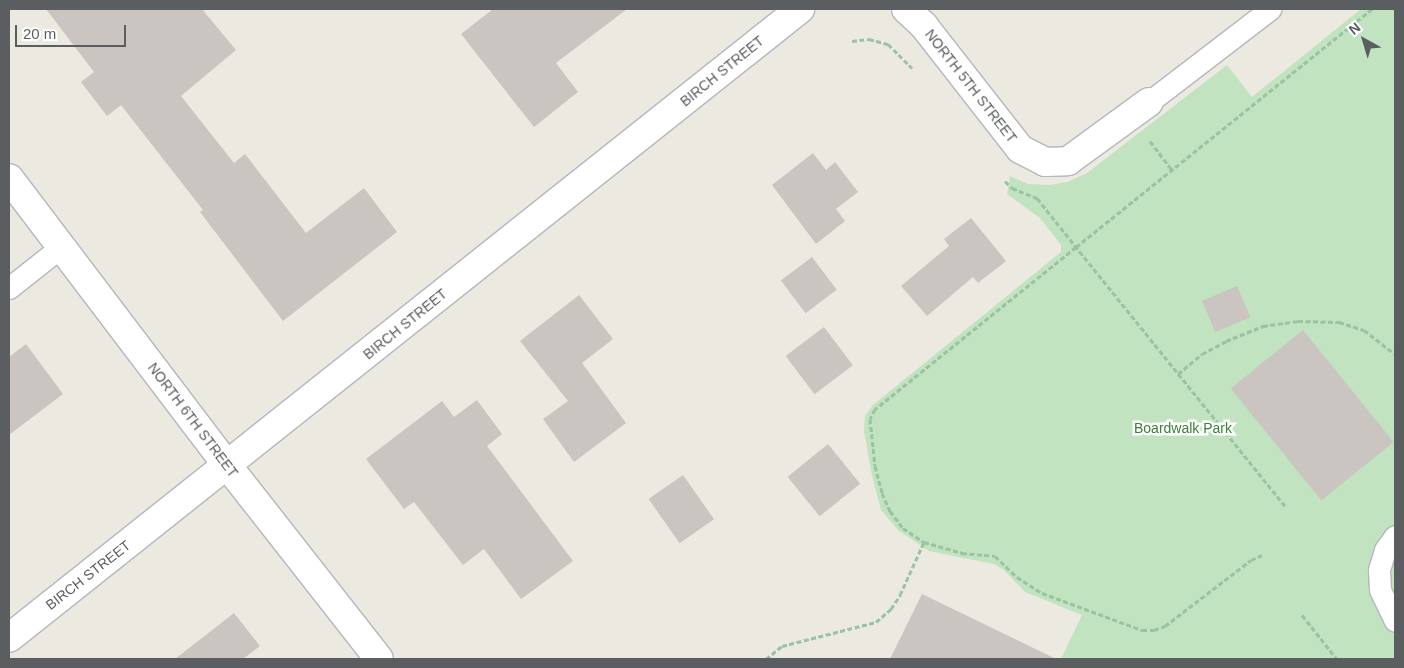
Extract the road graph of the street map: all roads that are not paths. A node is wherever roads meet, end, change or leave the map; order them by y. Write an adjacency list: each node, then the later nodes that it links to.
1 (800, 9): 8 (street, BIRCH STREET)
2 (906, 9): 4 (street, NORTH 5TH STREET)
3 (1270, 9): 4 (lane)
4 (1149, 102)
5 (9, 178): 6 (street, NORTH 6TH STREET)
6 (61, 247): 7 (lane); 8 (street, NORTH 6TH STREET)
7 (9, 288)
8 (227, 465): 11 (street, BIRCH STREET); 12 (street, NORTH 6TH STREET)
9 (1395, 536): 10 (lane)
10 (1395, 620)
11 (9, 638)
12 (379, 659)

